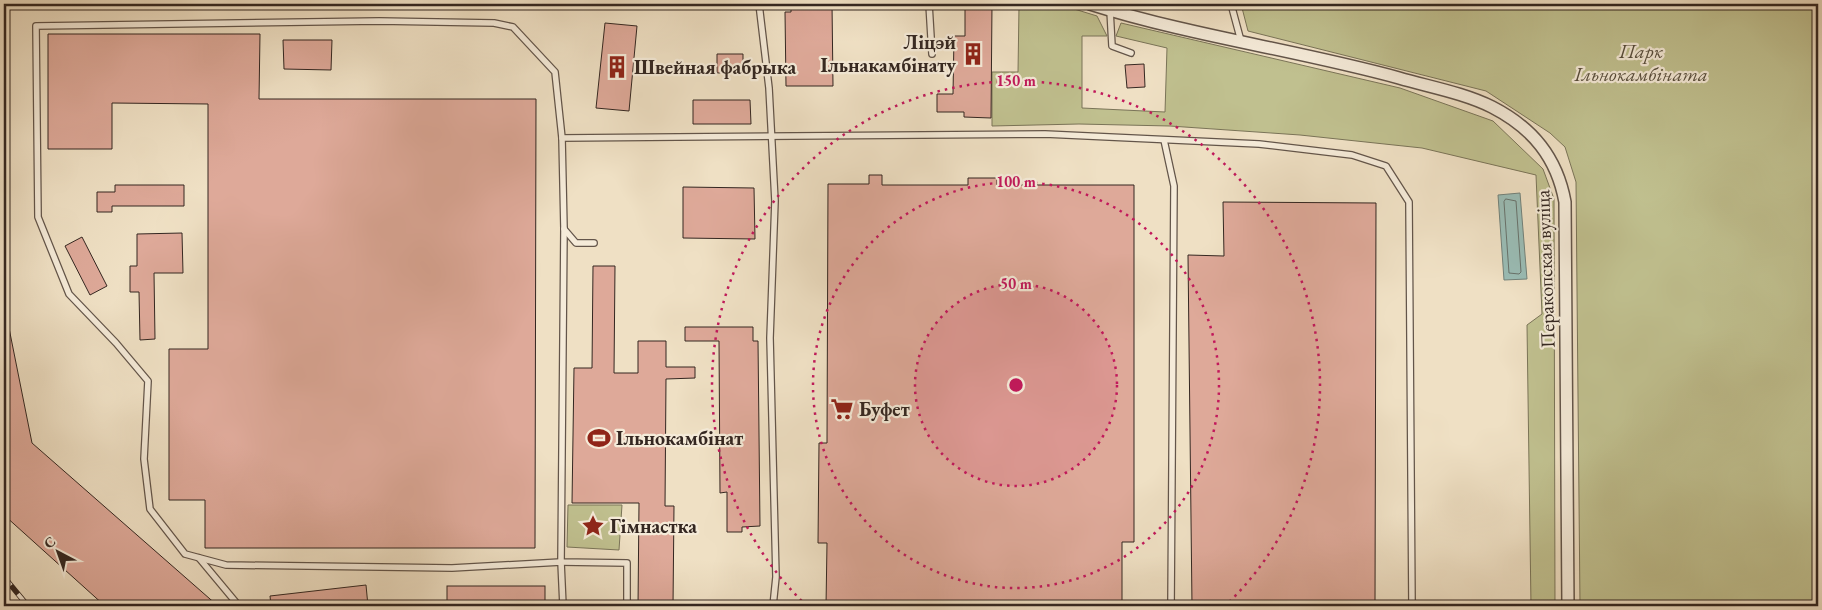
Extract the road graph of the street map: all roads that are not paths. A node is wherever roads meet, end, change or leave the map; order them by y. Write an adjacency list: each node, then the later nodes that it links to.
1 (759, 4): 10 (lane)
2 (930, 4): 8 (lane)
3 (1090, 4): 5 (street, Перакопская вуліца)
4 (1231, 4): 6 (lane)
5 (1110, 10): 6 (street, Перакопская вуліца); 7 (lane)
6 (1241, 41): 22 (street, Перакопская вуліца)
7 (1131, 53)
8 (932, 54)
9 (562, 138): 10 (lane); 12 (lane); 14 (lane)
10 (772, 138): 11 (lane); 19 (lane)
11 (1164, 140): 20 (lane); 21 (lane)
12 (564, 229): 13 (lane); 15 (lane)
13 (594, 243)
14 (198, 558): 15 (lane); 16 (lane)
15 (561, 562): 17 (lane); 18 (lane)
16 (239, 606)
17 (563, 606)
18 (627, 606)
19 (773, 606)
20 (1171, 606)
21 (1412, 606)
22 (1568, 606)

